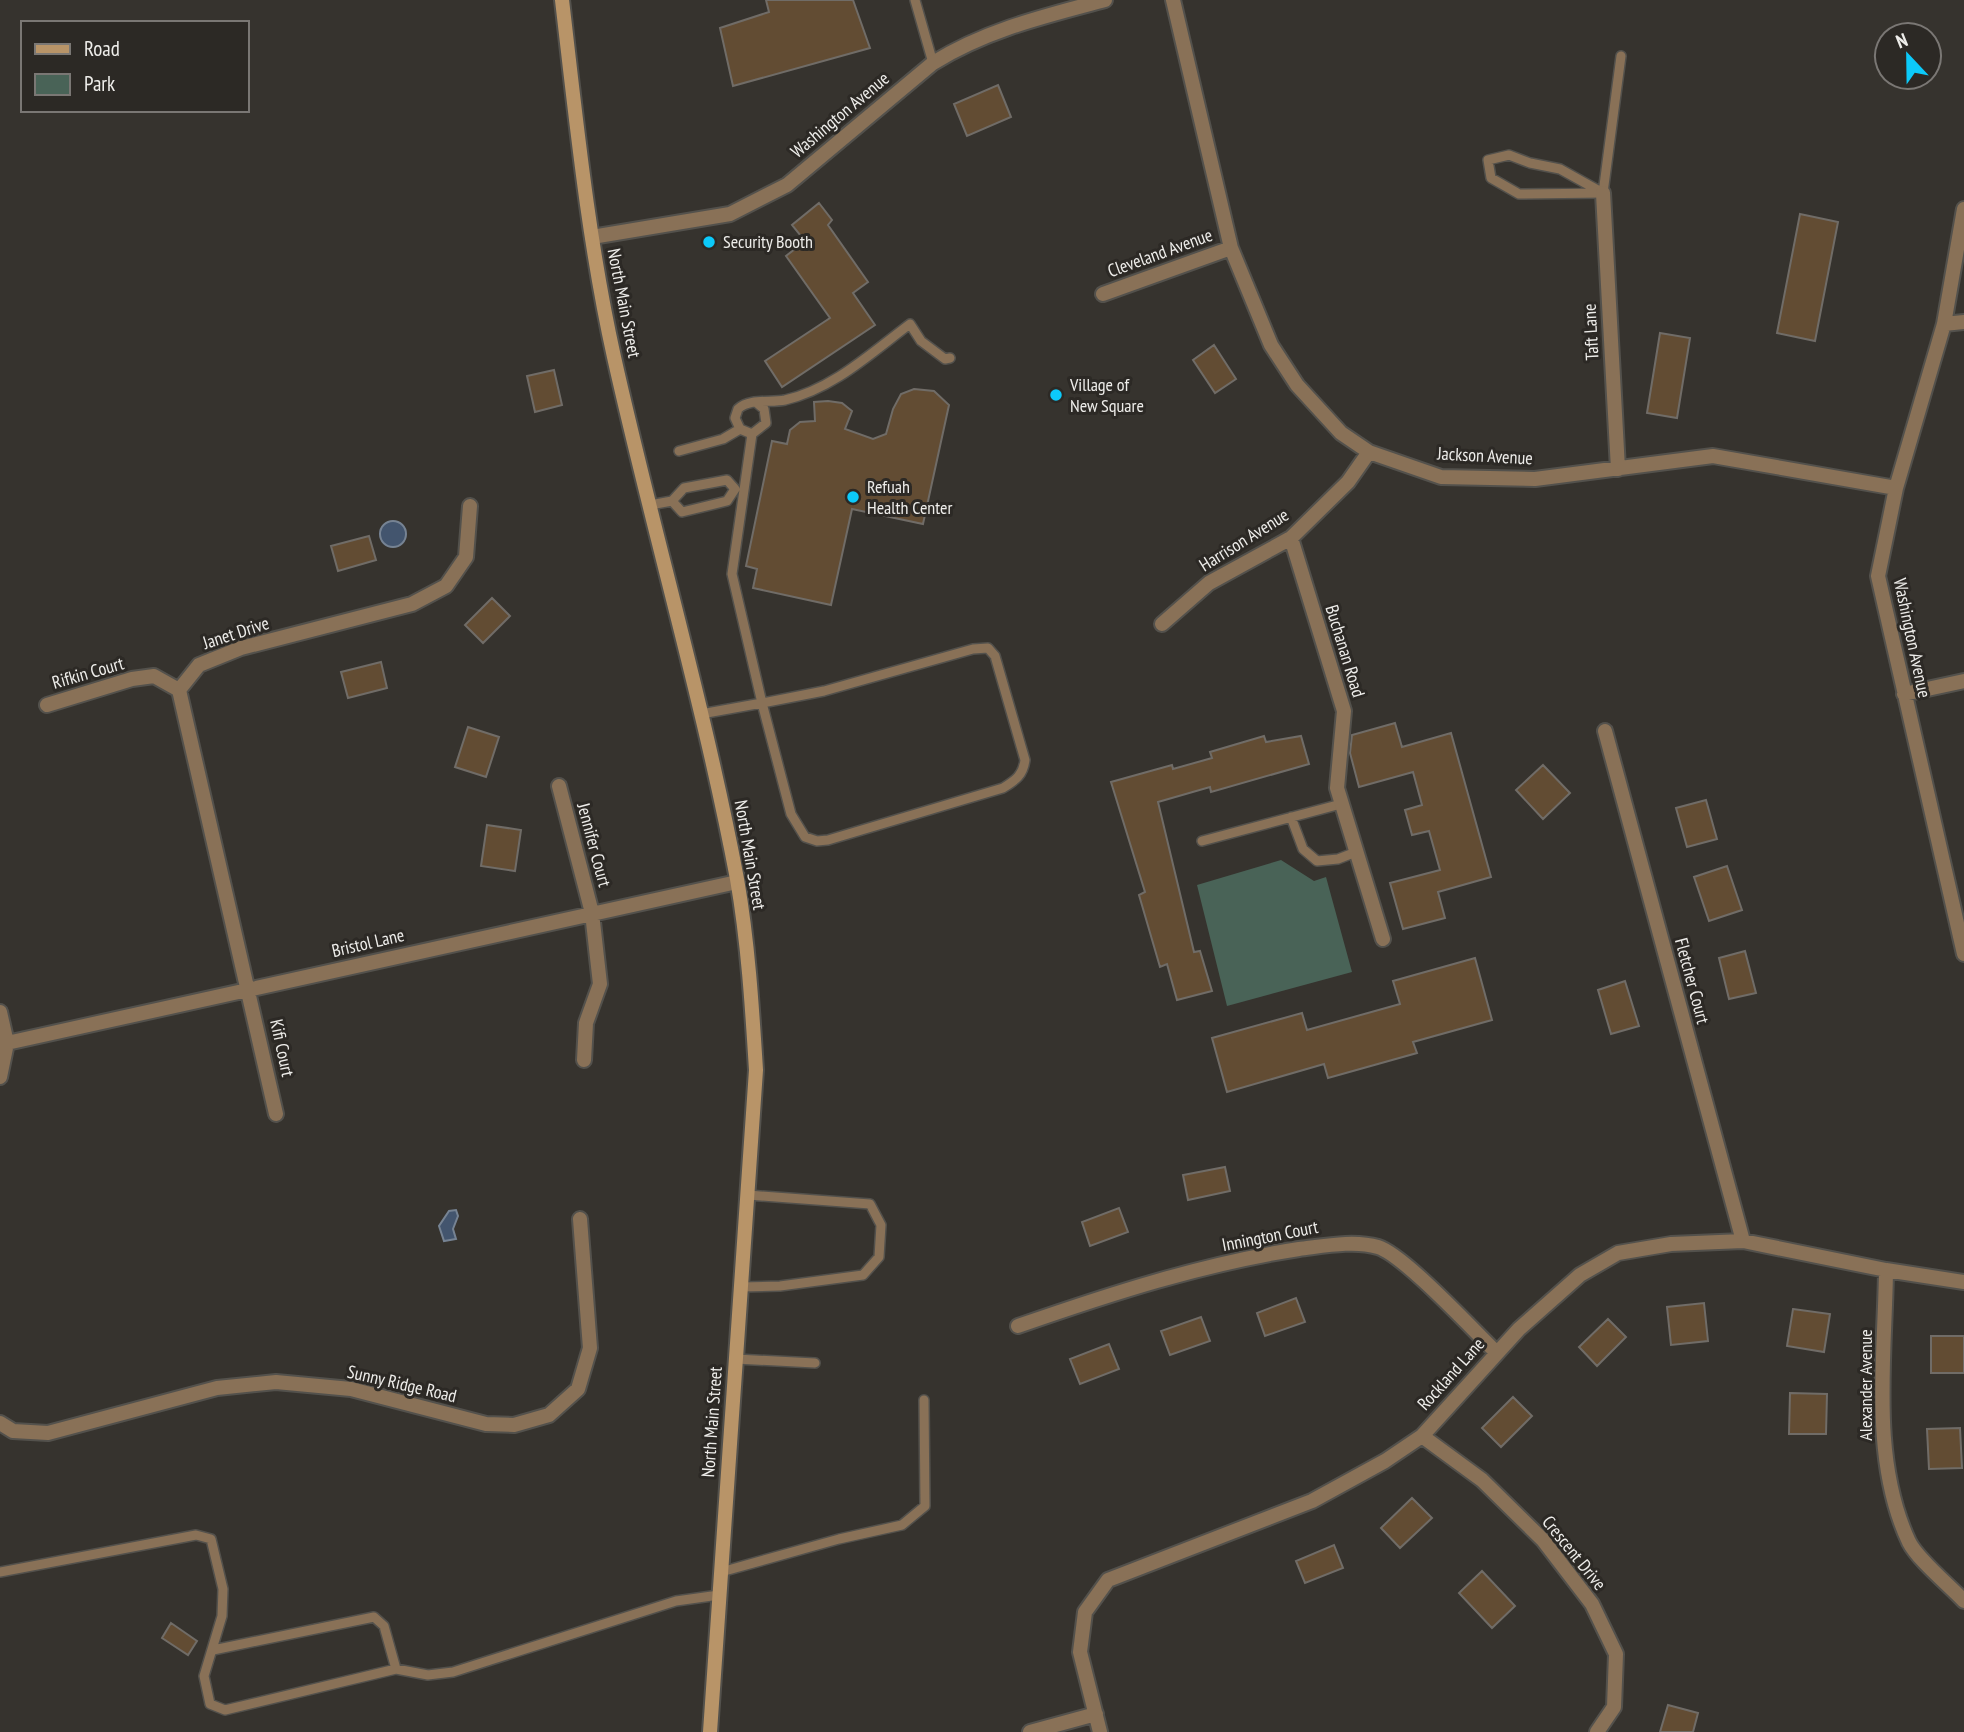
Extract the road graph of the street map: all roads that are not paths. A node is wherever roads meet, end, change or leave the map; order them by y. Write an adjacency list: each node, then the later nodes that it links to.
1 (562, 0): 9 (main road, North Main Street)
2 (915, 0): 6 (lane)
3 (1105, 0): 6 (street, Washington Avenue)
4 (1173, 0): 10 (street, Jackson Avenue)
5 (1621, 55): 7 (lane)
6 (933, 63): 9 (street, Washington Avenue)
7 (1603, 194): 7 (lane); 20 (street, Taft Lane)
8 (1964, 209): 13 (street, Washington Avenue)
9 (592, 237): 24 (main road, North Main Street)
10 (1231, 248): 11 (street, Cleveland Avenue); 19 (street, Jackson Avenue)
11 (1103, 294)
12 (1964, 322): 13 (street)
13 (1944, 324): 22 (street, Washington Avenue)
14 (950, 358): 15 (lane)
15 (757, 403): 16 (lane); 17 (lane)
16 (740, 429): 17 (lane); 18 (lane)
17 (752, 434): 21 (lane)
18 (680, 451)
19 (1368, 452): 20 (street, Jackson Avenue); 26 (street, Harrison Avenue)
20 (1618, 469): 22 (street, Jackson Avenue)
21 (740, 488): 23 (lane); 23 (lane); 31 (lane)
22 (1896, 488): 30 (street, Washington Avenue)
23 (673, 501): 24 (lane)
24 (650, 505): 33 (main road, North Main Street)
25 (470, 506): 29 (street, Janet Drive)
26 (1291, 538): 27 (street, Harrison Avenue); 36 (street, Buchanan Road)
27 (1162, 624)
28 (1964, 681): 30 (street)
29 (179, 690): 32 (street, Rifkin Court); 44 (street)
30 (1905, 694): 43 (street, Washington Avenue)
31 (762, 703): 31 (lane); 33 (lane)
32 (47, 705)
33 (701, 714): 40 (main road, North Main Street)
34 (1605, 731): 52 (street, Fletcher Court)
35 (559, 786): 41 (street, Jennifer Court)
36 (1342, 804): 37 (lane); 39 (street, Buchanan Road)
37 (1291, 817): 38 (lane); 39 (lane)
38 (1202, 841)
39 (1356, 852): 42 (street, Buchanan Road)
40 (737, 882): 41 (street, Bristol Lane); 50 (main road, North Main Street)
41 (593, 913): 44 (street, Bristol Lane); 47 (street, Jennifer Court)
42 (1383, 939)
43 (1964, 954)
44 (250, 990): 46 (street, Bristol Lane); 49 (street, Kifi Court)
45 (0, 1012): 46 (street)
46 (7, 1043): 48 (street)
47 (584, 1060)
48 (0, 1077)
49 (276, 1114)
50 (748, 1195): 55 (main road, North Main Street); 55 (lane)
51 (580, 1219): 61 (street, Sunny Ridge Road)
52 (1742, 1241): 53 (street, Rockland Lane); 57 (street, Rockland Lane)
53 (1886, 1270): 54 (street, Rockland Lane); 66 (street, Alexander Avenue)
54 (1964, 1282)
55 (741, 1287): 58 (main road, North Main Street)
56 (1018, 1326): 57 (street, Innington Court)
57 (1497, 1353): 62 (street, Rockland Lane)
58 (736, 1359): 59 (lane); 64 (main road, North Main Street)
59 (815, 1363)
60 (924, 1400): 64 (lane)
61 (0, 1423)
62 (1422, 1436): 69 (street, Rockland Lane); 73 (street, Crescent Drive)
63 (0, 1572): 67 (lane)
64 (721, 1572): 65 (main road, North Main Street)
65 (719, 1595): 68 (lane); 70 (main road, North Main Street)
66 (1964, 1601)
67 (213, 1650): 68 (lane); 68 (lane)
68 (396, 1670)
69 (1096, 1713): 71 (street); 72 (street, Rockland Lane)
70 (710, 1732)
71 (1030, 1732)
72 (1100, 1732)
73 (1597, 1732)

